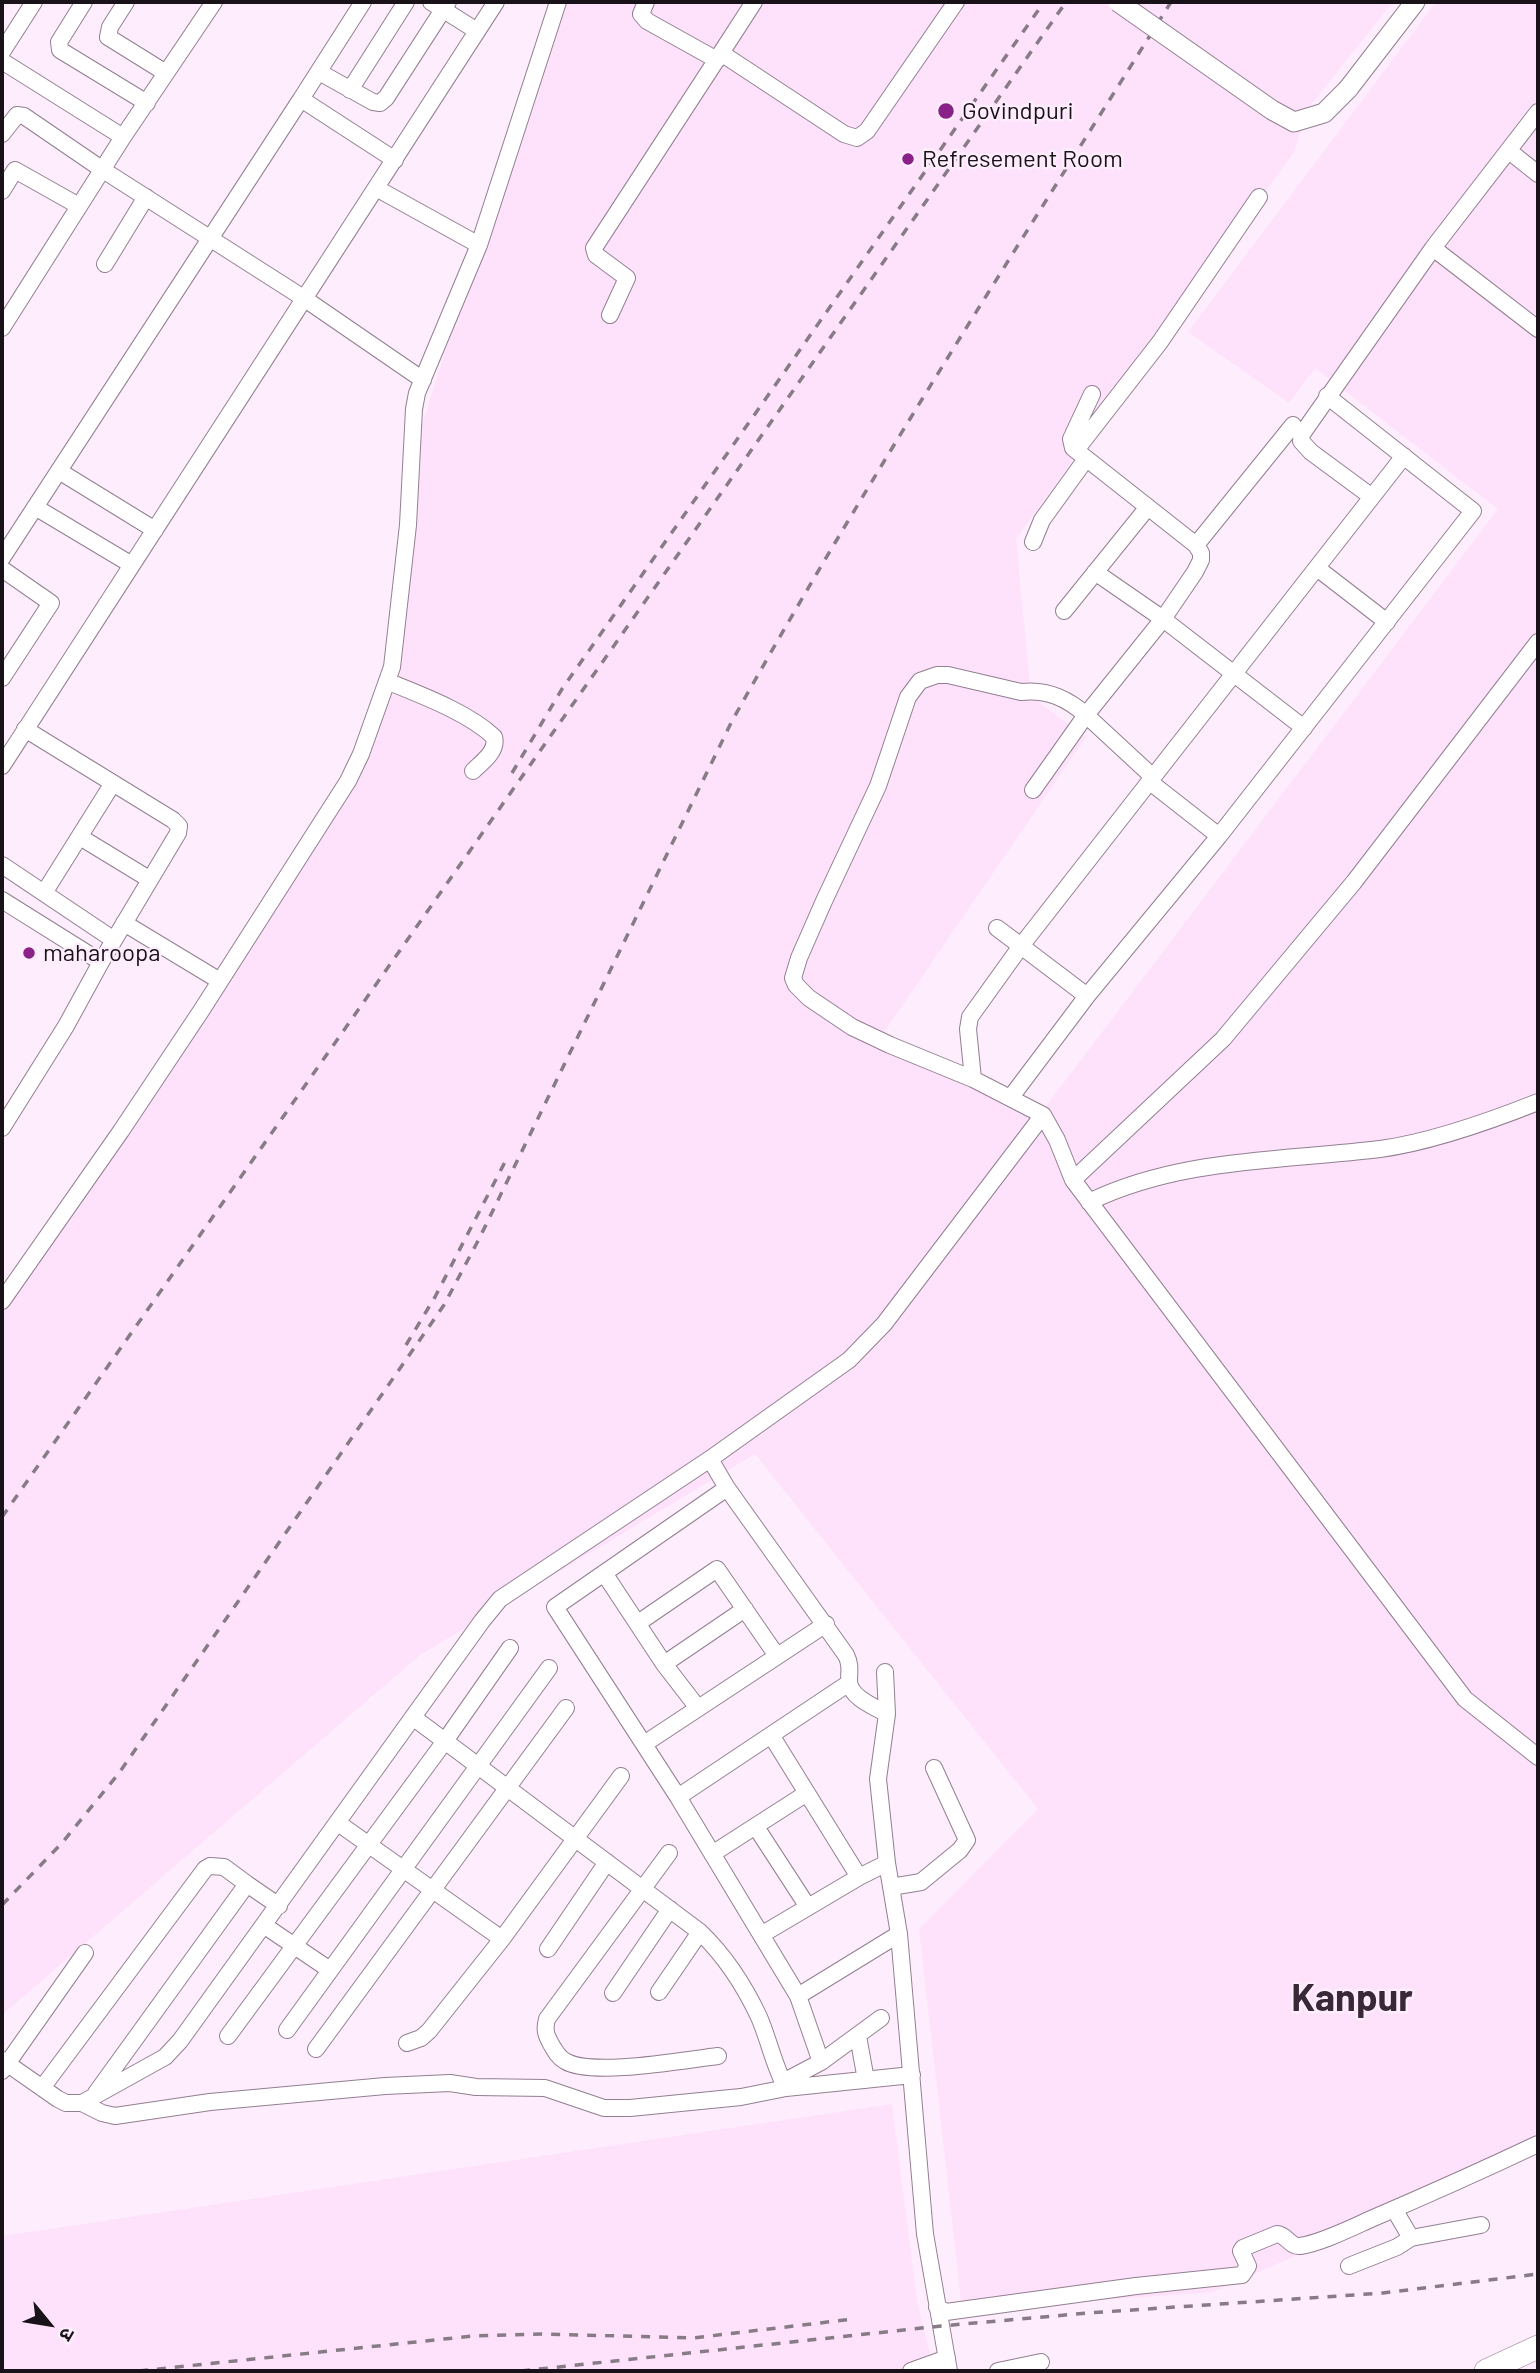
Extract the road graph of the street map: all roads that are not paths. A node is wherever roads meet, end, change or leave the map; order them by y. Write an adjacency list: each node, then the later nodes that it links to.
1 (34, 2): 16 (street)
2 (84, 2): 23 (street)
3 (126, 2): 20 (street)
4 (214, 2): 20 (street)
5 (363, 2): 19 (street)
6 (406, 2): 21 (street)
7 (496, 2): 15 (street)
8 (558, 2): 37 (street)
9 (646, 2): 17 (street)
10 (754, 2): 17 (street)
11 (956, 2): 17 (street)
12 (1118, 2): 13 (main road, bridge)
13 (1415, 2)
14 (441, 4): 15 (street); 21 (street)
15 (477, 31): 28 (street)
16 (2, 51)
17 (719, 56): 41 (street)
18 (2, 61): 26 (street)
19 (319, 72): 21 (street); 22 (street)
20 (166, 73): 23 (street)
21 (350, 90)
22 (301, 99): 28 (street); 36 (street)
23 (147, 103): 26 (street)
24 (1538, 112): 27 (street)
25 (2, 134): 29 (street)
26 (123, 137): 29 (street)
27 (1509, 151): 30 (street); 38 (street)
28 (395, 160): 31 (street)
29 (103, 170): 33 (street); 35 (street)
30 (1538, 174)
31 (376, 188): 37 (street); 40 (street)
32 (2, 191): 35 (street)
33 (146, 197): 36 (street); 39 (street)
34 (1259, 197): 48 (street)
35 (79, 206): 42 (street)
36 (211, 238): 40 (street); 50 (street)
37 (479, 245): 44 (street)
38 (1433, 248): 43 (street); 46 (street)
39 (105, 264)
40 (305, 299): 44 (street); 54 (street)
41 (610, 315)
42 (4, 319)
43 (1538, 329)
44 (424, 380): 68 (street)
45 (1092, 394): 48 (street)
46 (1327, 396): 49 (street); 51 (street)
47 (1293, 425): 56 (street)
48 (1081, 454): 53 (street); 55 (street)
49 (1404, 456): 51 (street); 64 (street)
50 (59, 471): 52 (street); 54 (street)
51 (1372, 497): 59 (street)
52 (35, 507): 57 (street); 58 (street)
53 (1148, 507): 56 (street); 61 (street)
54 (155, 530): 58 (street)
55 (1033, 542)
56 (1196, 545): 63 (street)
57 (2, 558)
58 (132, 565): 71 (street)
59 (1317, 568): 64 (street); 66 (street)
60 (2, 569): 67 (street)
61 (1095, 572): 62 (street); 63 (street)
62 (1065, 611)
63 (1163, 619): 66 (street); 69 (street)
64 (1387, 622): 70 (street)
65 (1538, 642): 95 (street)
66 (1235, 674): 70 (street); 74 (street)
67 (2, 678)
68 (388, 681): 73 (street); 88 (street)
69 (1086, 715): 74 (street); 76 (street); 90 (street)
70 (1304, 728): 77 (street)
71 (25, 729): 72 (street); 75 (street)
72 (2, 766)
73 (473, 771)
74 (1151, 780): 77 (street); 86 (street)
75 (113, 783): 78 (street); 80 (street)
76 (1033, 790)
77 (1219, 836): 89 (street)
78 (80, 837): 80 (street); 81 (street)
79 (2, 865): 81 (street)
80 (149, 879): 83 (street)
81 (44, 893): 85 (street)
82 (2, 900): 87 (street)
83 (124, 923): 85 (street); 88 (street)
84 (997, 928): 86 (street)
85 (114, 940): 87 (street)
86 (1021, 946): 89 (street); 90 (street)
87 (102, 962): 94 (street)
88 (220, 981): 97 (street)
89 (1087, 996): 91 (street)
90 (973, 1079): 91 (street)
91 (1011, 1097): 93 (street)
92 (1538, 1101): 96 (street)
93 (1043, 1115): 95 (street); 98 (street)
94 (2, 1128)
95 (1073, 1180): 96 (street)
96 (1089, 1202): 117 (street)
97 (2, 1301)
98 (710, 1459): 99 (street); 113 (street)
99 (727, 1488): 100 (street); 103 (street)
100 (604, 1573): 102 (street); 116 (street)
101 (745, 1609): 102 (street); 105 (street); 106 (street)
102 (638, 1623): 106 (street)
103 (826, 1624): 105 (street); 109 (street)
104 (510, 1648): 115 (street)
105 (778, 1656): 111 (street)
106 (664, 1664): 111 (street)
107 (549, 1668): 118 (street)
108 (885, 1672): 112 (street)
109 (849, 1684): 112 (street); 114 (street)
110 (566, 1708): 121 (street)
111 (698, 1708): 116 (street)
112 (887, 1714): 131 (street)
113 (414, 1718): 115 (street); 124 (street)
114 (771, 1735): 122 (street); 123 (street)
115 (445, 1741): 118 (street); 127 (street)
116 (644, 1744): 123 (street)
117 (1538, 1757)
118 (479, 1766): 121 (street); 132 (street)
119 (934, 1768): 135 (street)
120 (621, 1776): 126 (street)
121 (508, 1788): 126 (street); 137 (street)
122 (807, 1793): 125 (street); 133 (street)
123 (678, 1797): 129 (street)
124 (338, 1823): 127 (street); 138 (street)
125 (756, 1826): 129 (street); 139 (street)
126 (575, 1838): 130 (street); 145 (street)
127 (369, 1844): 132 (street); 146 (street)
128 (669, 1853): 136 (street)
129 (712, 1854): 144 (street)
130 (607, 1861): 136 (street); 147 (street)
131 (887, 1863): 133 (street); 135 (street)
132 (404, 1868): 137 (street); 149 (street)
133 (859, 1877): 139 (street)
134 (247, 1884): 138 (street); 165 (street); 166 (street)
135 (891, 1887): 143 (street)
136 (642, 1888): 140 (street); 159 (street)
137 (432, 1889): 145 (street); 158 (street)
138 (279, 1906): 141 (street)
139 (808, 1907): 144 (street)
140 (670, 1909): 142 (street); 151 (street)
141 (265, 1926): 146 (street); 166 (street)
142 (700, 1932): 150 (street); 164 (street)
143 (899, 1934): 152 (street); 162 (street)
144 (761, 1935): 152 (street)
145 (502, 1939): 157 (street)
146 (295, 1946): 149 (street); 155 (street)
147 (548, 1949)
148 (85, 1953): 161 (street)
149 (330, 1970): 154 (street)
150 (659, 1992)
151 (614, 1993)
152 (798, 1996): 160 (street)
153 (881, 2018): 156 (street)
154 (287, 2030)
155 (228, 2036)
156 (858, 2036): 160 (street); 163 (street)
157 (407, 2043)
158 (316, 2049)
159 (718, 2056)
160 (821, 2062): 164 (street)
161 (3, 2065): 165 (street)
162 (912, 2075): 163 (street); 172 (street)
163 (866, 2080): 164 (street)
164 (784, 2085): 166 (street)
165 (42, 2088): 166 (street)
166 (86, 2102)
167 (1538, 2144): 168 (street)
168 (1394, 2209): 170 (street); 172 (street)
169 (1481, 2225): 170 (street)
170 (1411, 2238): 171 (street)
171 (1349, 2266)
172 (937, 2306): 175 (street)
173 (1538, 2347): 178 (highway)
174 (1041, 2362): 177 (street)
175 (948, 2365): 176 (street)
176 (911, 2371)
177 (998, 2371)
178 (1486, 2371)

